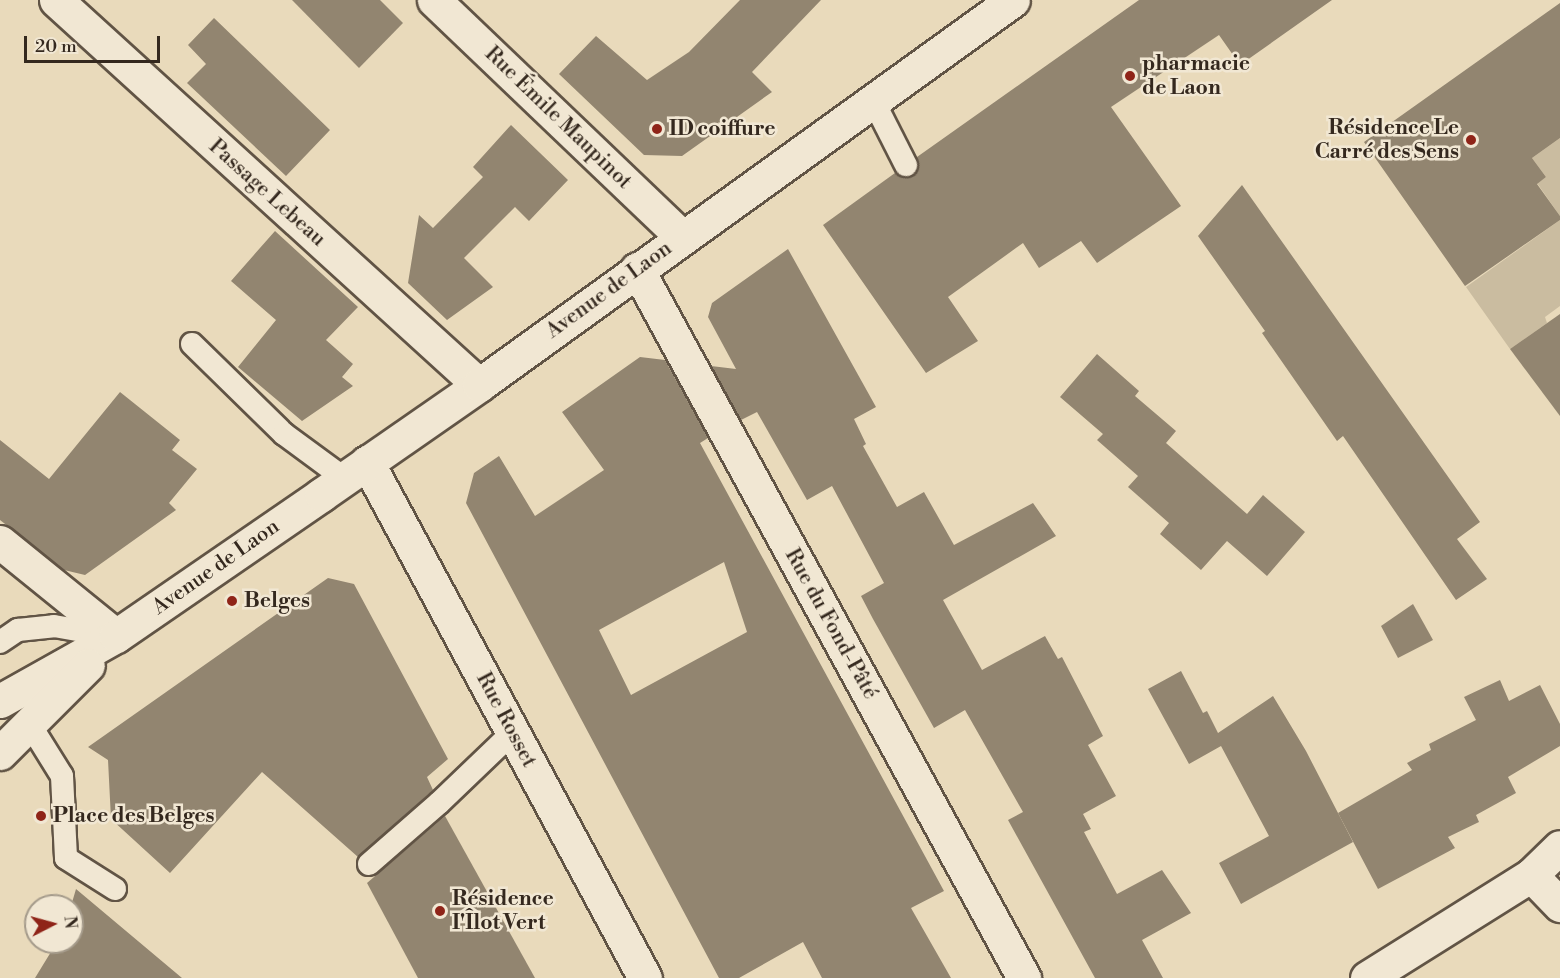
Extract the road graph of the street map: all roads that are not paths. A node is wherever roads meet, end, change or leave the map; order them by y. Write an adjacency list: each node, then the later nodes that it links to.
1 (56, 0): 9 (street, Passage Lebeau)
2 (434, 0): 6 (street, Rue Émile Maupinot)
3 (1013, 0): 4 (street, Avenue de Laon)
4 (873, 100): 5 (lane); 6 (street, Avenue de Laon)
5 (906, 165)
6 (682, 237): 7 (street, Avenue de Laon)
7 (637, 269): 9 (street, Avenue de Laon); 24 (street, Rue du Fond-Pâté)
8 (192, 344): 10 (lane)
9 (478, 386): 10 (street, Avenue de Laon)
10 (356, 470): 12 (street, Avenue de Laon); 16 (street, Rue Rosset)
11 (0, 542): 12 (street)
12 (116, 636): 13 (lane); 14 (street, Avenue de Laon); 15 (street, Avenue de Laon)
13 (0, 642)
14 (0, 701)
15 (29, 723): 17 (street, Avenue de Laon); 21 (lane)
16 (513, 732): 19 (lane); 23 (street, Rue Rosset)
17 (0, 753)
18 (1560, 847): 20 (street)
19 (369, 864)
20 (1531, 875): 22 (street); 25 (street)
21 (115, 889)
22 (1560, 905)
23 (645, 978)
24 (1024, 978)
25 (1367, 978)

